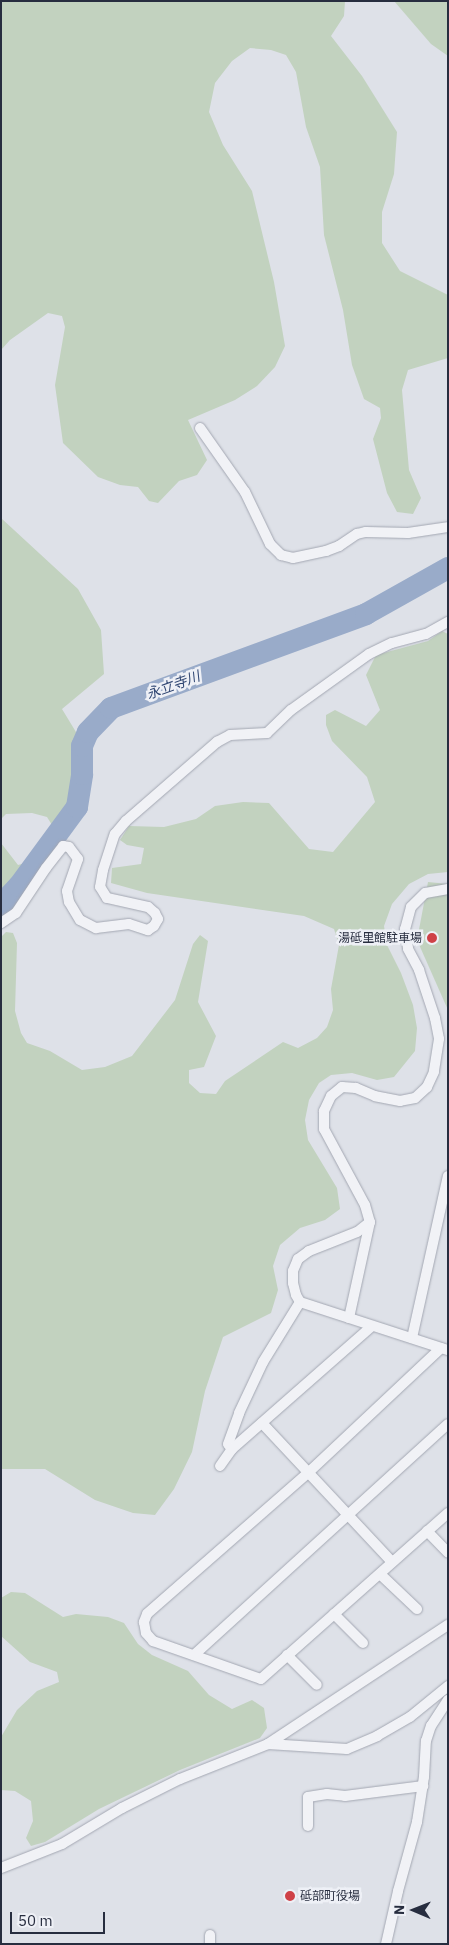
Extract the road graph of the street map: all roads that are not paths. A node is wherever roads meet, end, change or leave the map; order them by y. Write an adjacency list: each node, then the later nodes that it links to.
1 (200, 428): 2 (street)
2 (448, 527)
3 (448, 622): 5 (street)
4 (448, 889): 6 (street)
5 (1, 923)
6 (444, 1039): 8 (street)
7 (448, 1176): 12 (street)
8 (370, 1222): 9 (street); 10 (street)
9 (300, 1302): 10 (street); 16 (street)
10 (349, 1318): 11 (street)
11 (372, 1326): 12 (street); 14 (street)
12 (412, 1338): 13 (street)
13 (444, 1349): 18 (street)
14 (262, 1423): 16 (street); 18 (street)
15 (448, 1424): 20 (street)
16 (232, 1449): 17 (street)
17 (220, 1466)
18 (309, 1472): 20 (street); 29 (street)
19 (448, 1513): 21 (street)
20 (348, 1515): 23 (street); 29 (street)
21 (427, 1531): 22 (street); 23 (street)
22 (448, 1554)
23 (392, 1562): 24 (street)
24 (380, 1574): 25 (street); 26 (street)
25 (417, 1609)
26 (334, 1614): 28 (street); 30 (street)
27 (448, 1625): 34 (street)
28 (363, 1643)
29 (194, 1655): 30 (street)
30 (288, 1655): 31 (street)
31 (317, 1686)
32 (448, 1686): 34 (street)
33 (448, 1700): 35 (street)
34 (268, 1744): 37 (street)
35 (423, 1786): 36 (street); 38 (street)
36 (308, 1826)
37 (1, 1868)
38 (386, 1944)

